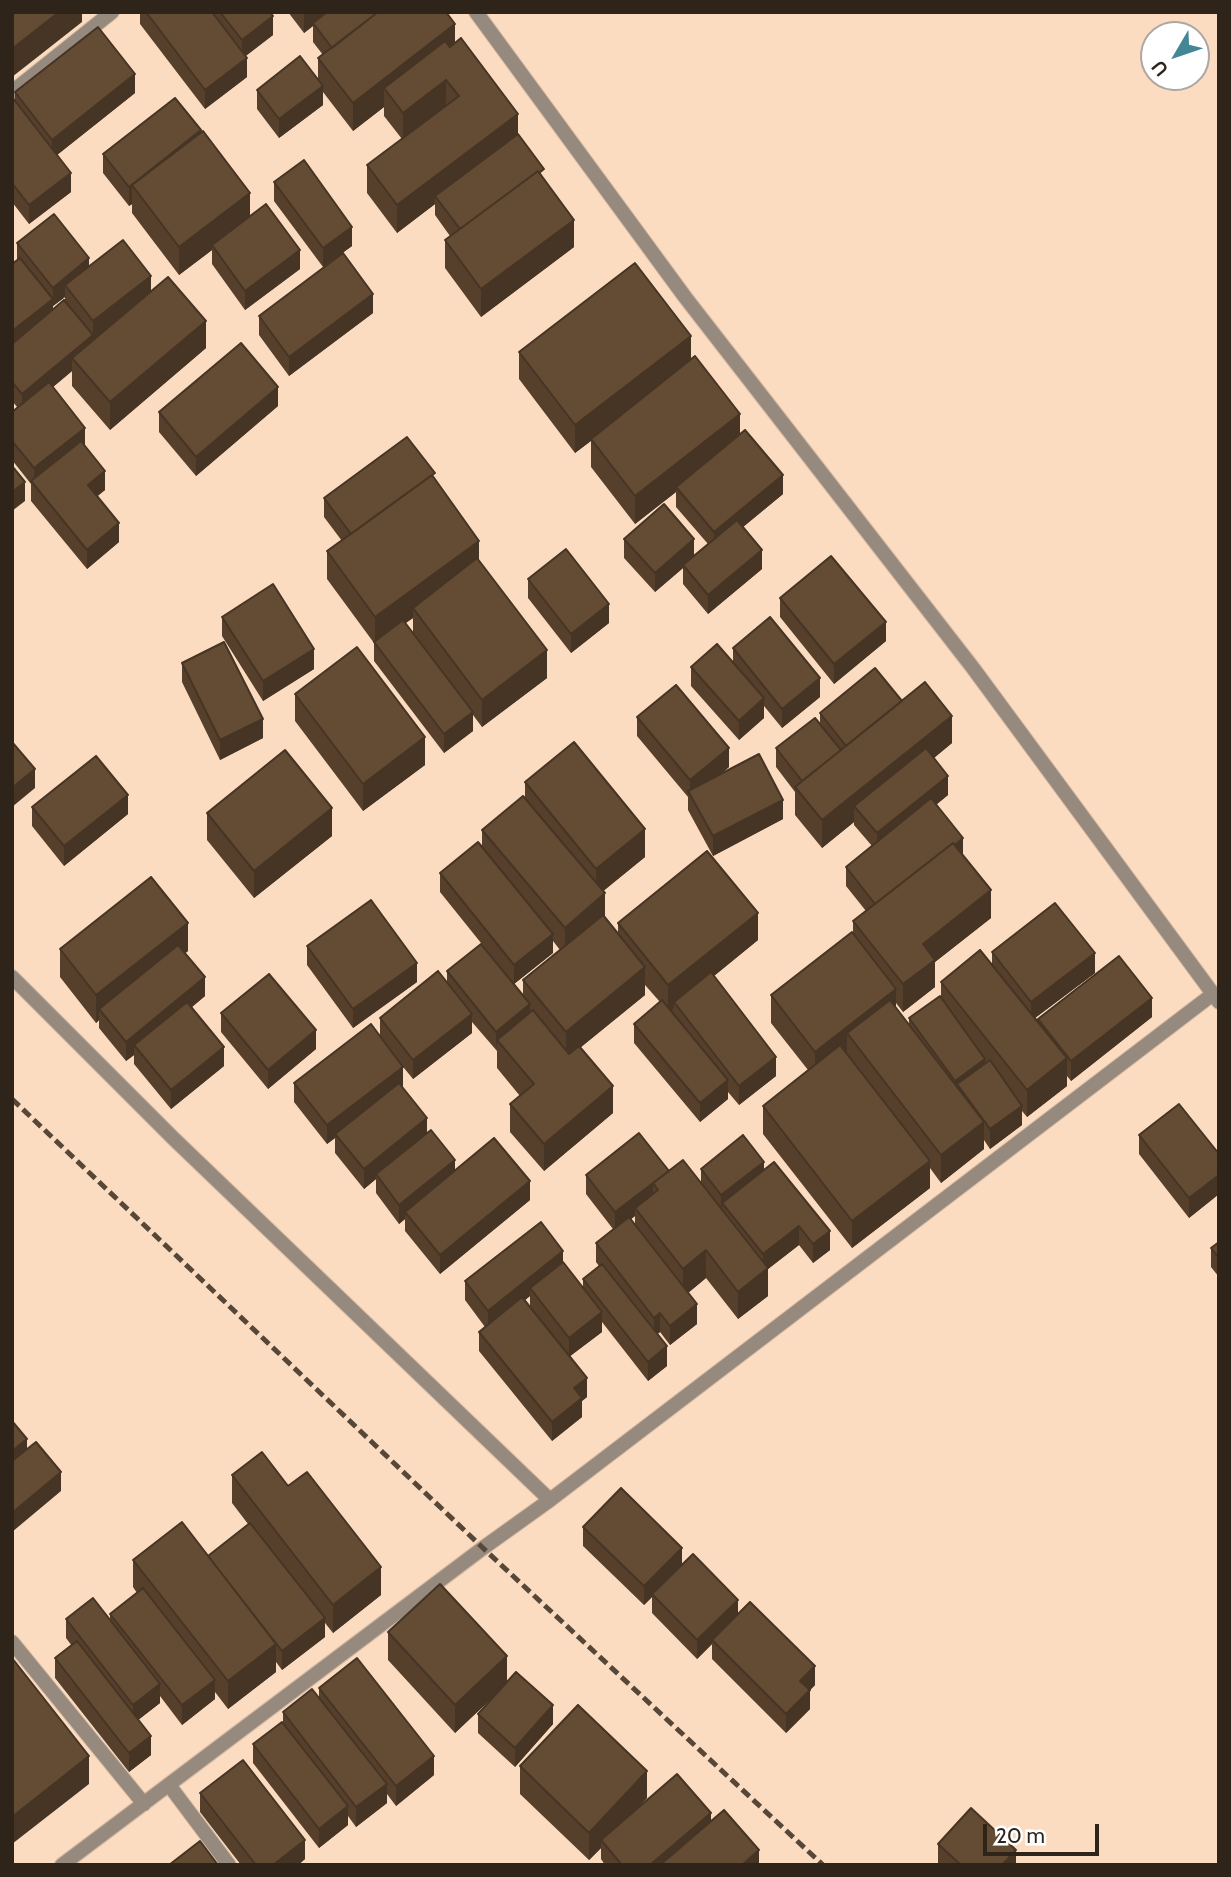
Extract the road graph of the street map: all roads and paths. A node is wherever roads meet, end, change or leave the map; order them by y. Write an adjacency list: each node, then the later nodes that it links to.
1 (112, 12): 3 (street)
2 (476, 12): 5 (street)
3 (12, 92)
4 (12, 977): 6 (street)
5 (1216, 998): 6 (street)
6 (550, 1500): 8 (street)
7 (12, 1642): 9 (street)
8 (169, 1785): 9 (street); 11 (street)
9 (144, 1804): 10 (street)
10 (62, 1865)
11 (229, 1865)

